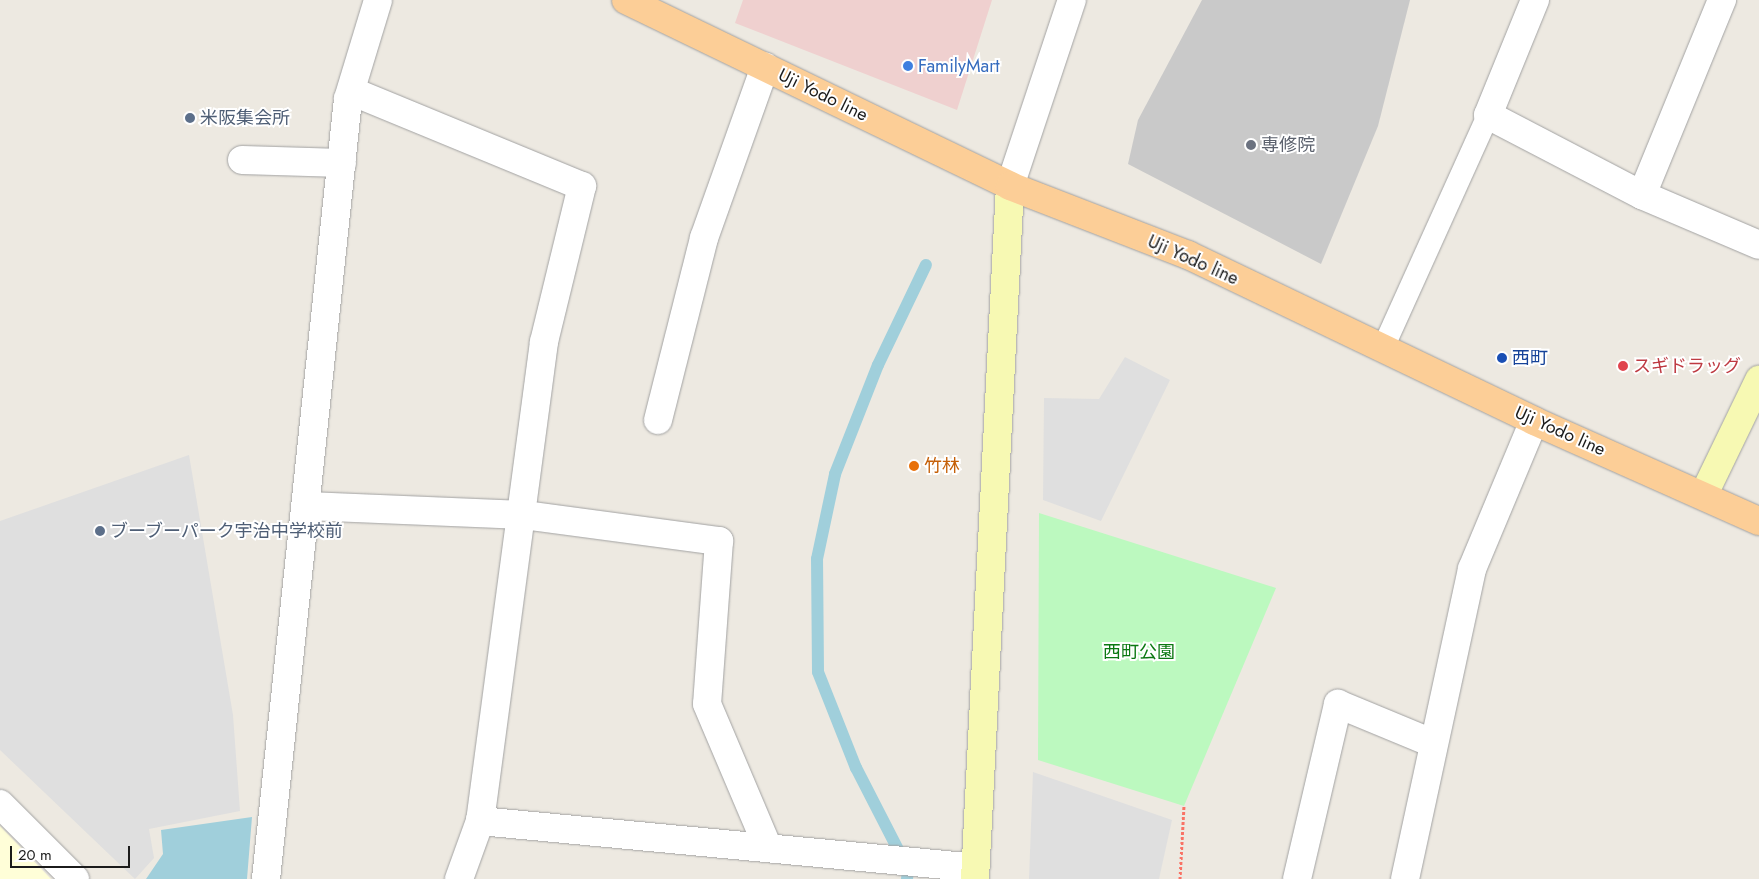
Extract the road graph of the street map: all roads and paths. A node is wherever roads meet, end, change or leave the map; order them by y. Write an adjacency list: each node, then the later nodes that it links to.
1 (378, 0): 7 (street)
2 (626, 0): 6 (main road, Uji Yodo line)
3 (1072, 0): 11 (street)
4 (1535, 0): 8 (street)
5 (1722, 0): 12 (street)
6 (765, 68): 11 (main road, Uji Yodo line); 16 (street)
7 (351, 91): 10 (street); 20 (street)
8 (1488, 115): 12 (street); 14 (lane)
9 (242, 160): 10 (street)
10 (342, 163): 19 (street)
11 (1010, 186): 14 (main road, Uji Yodo line); 27 (street)
12 (1642, 195): 13 (street)
13 (1759, 245)
14 (1383, 348): 17 (main road, Uji Yodo line)
15 (1759, 380): 18 (street)
16 (658, 420)
17 (1534, 420): 18 (main road, Uji Yodo line); 22 (street)
18 (1704, 494): 21 (main road, Uji Yodo line)
19 (307, 506): 20 (street); 29 (street)
20 (524, 514): 25 (street); 26 (street)
21 (1759, 521)
22 (1432, 743): 32 (street); 33 (street)
23 (0, 804): 28 (street)
24 (1184, 806): 31 (path)
25 (480, 822): 26 (street); 30 (street)
26 (768, 848): 27 (street)
27 (975, 873)
28 (75, 879)
29 (266, 879)
30 (459, 879)
31 (1180, 879)
32 (1297, 879)
33 (1405, 879)

